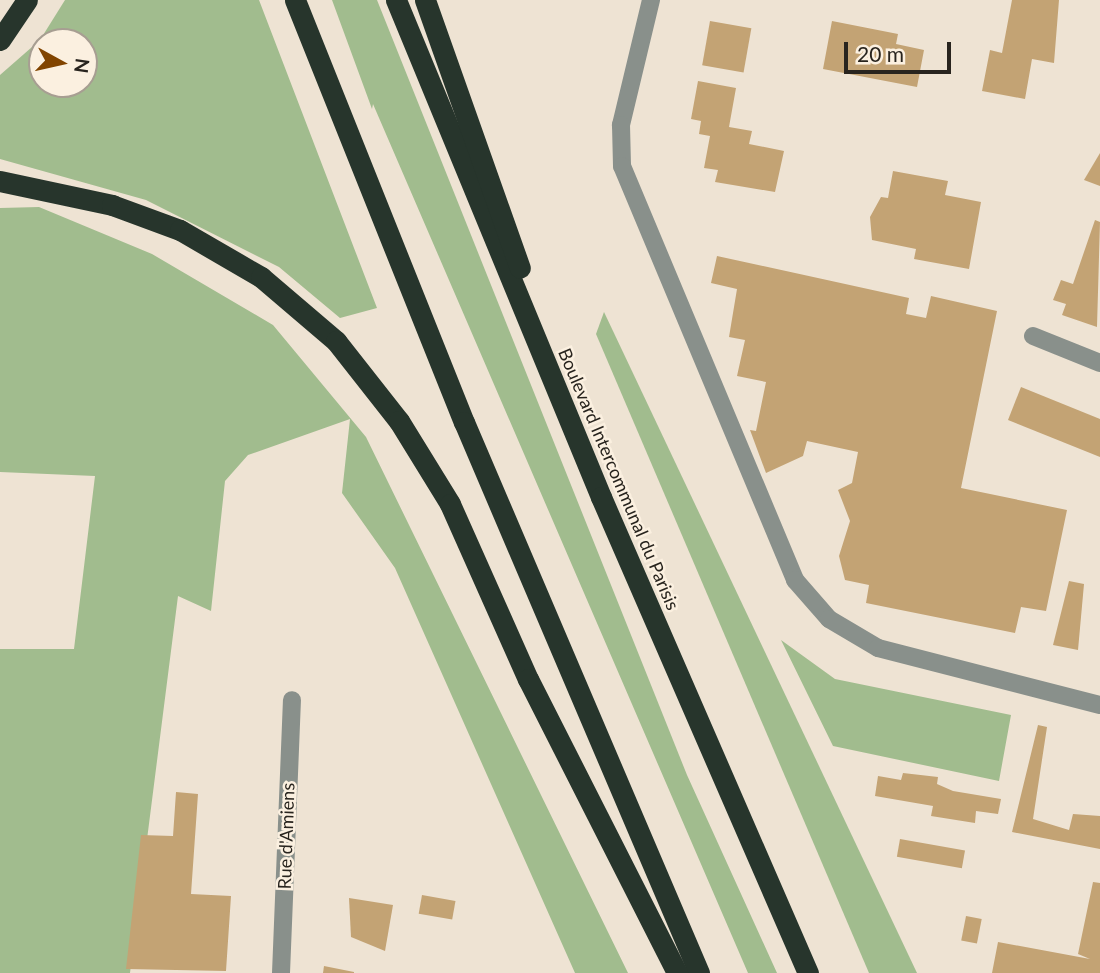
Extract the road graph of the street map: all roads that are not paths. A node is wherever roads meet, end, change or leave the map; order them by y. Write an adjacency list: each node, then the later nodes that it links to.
1 (27, 0): 6 (highway)
2 (297, 0): 15 (highway)
3 (396, 0): 10 (highway, Boulevard Intercommunal du Parisis)
4 (425, 0): 10 (highway)
5 (651, 0): 12 (street)
6 (0, 40)
7 (0, 181): 14 (highway)
8 (1033, 336): 9 (street)
9 (1100, 363)
10 (601, 497): 16 (highway, Boulevard Intercommunal du Parisis)
11 (292, 700): 13 (street, Rue d'Amiens)
12 (1100, 705)
13 (281, 973)
14 (677, 973)
15 (699, 973)
16 (808, 973)

